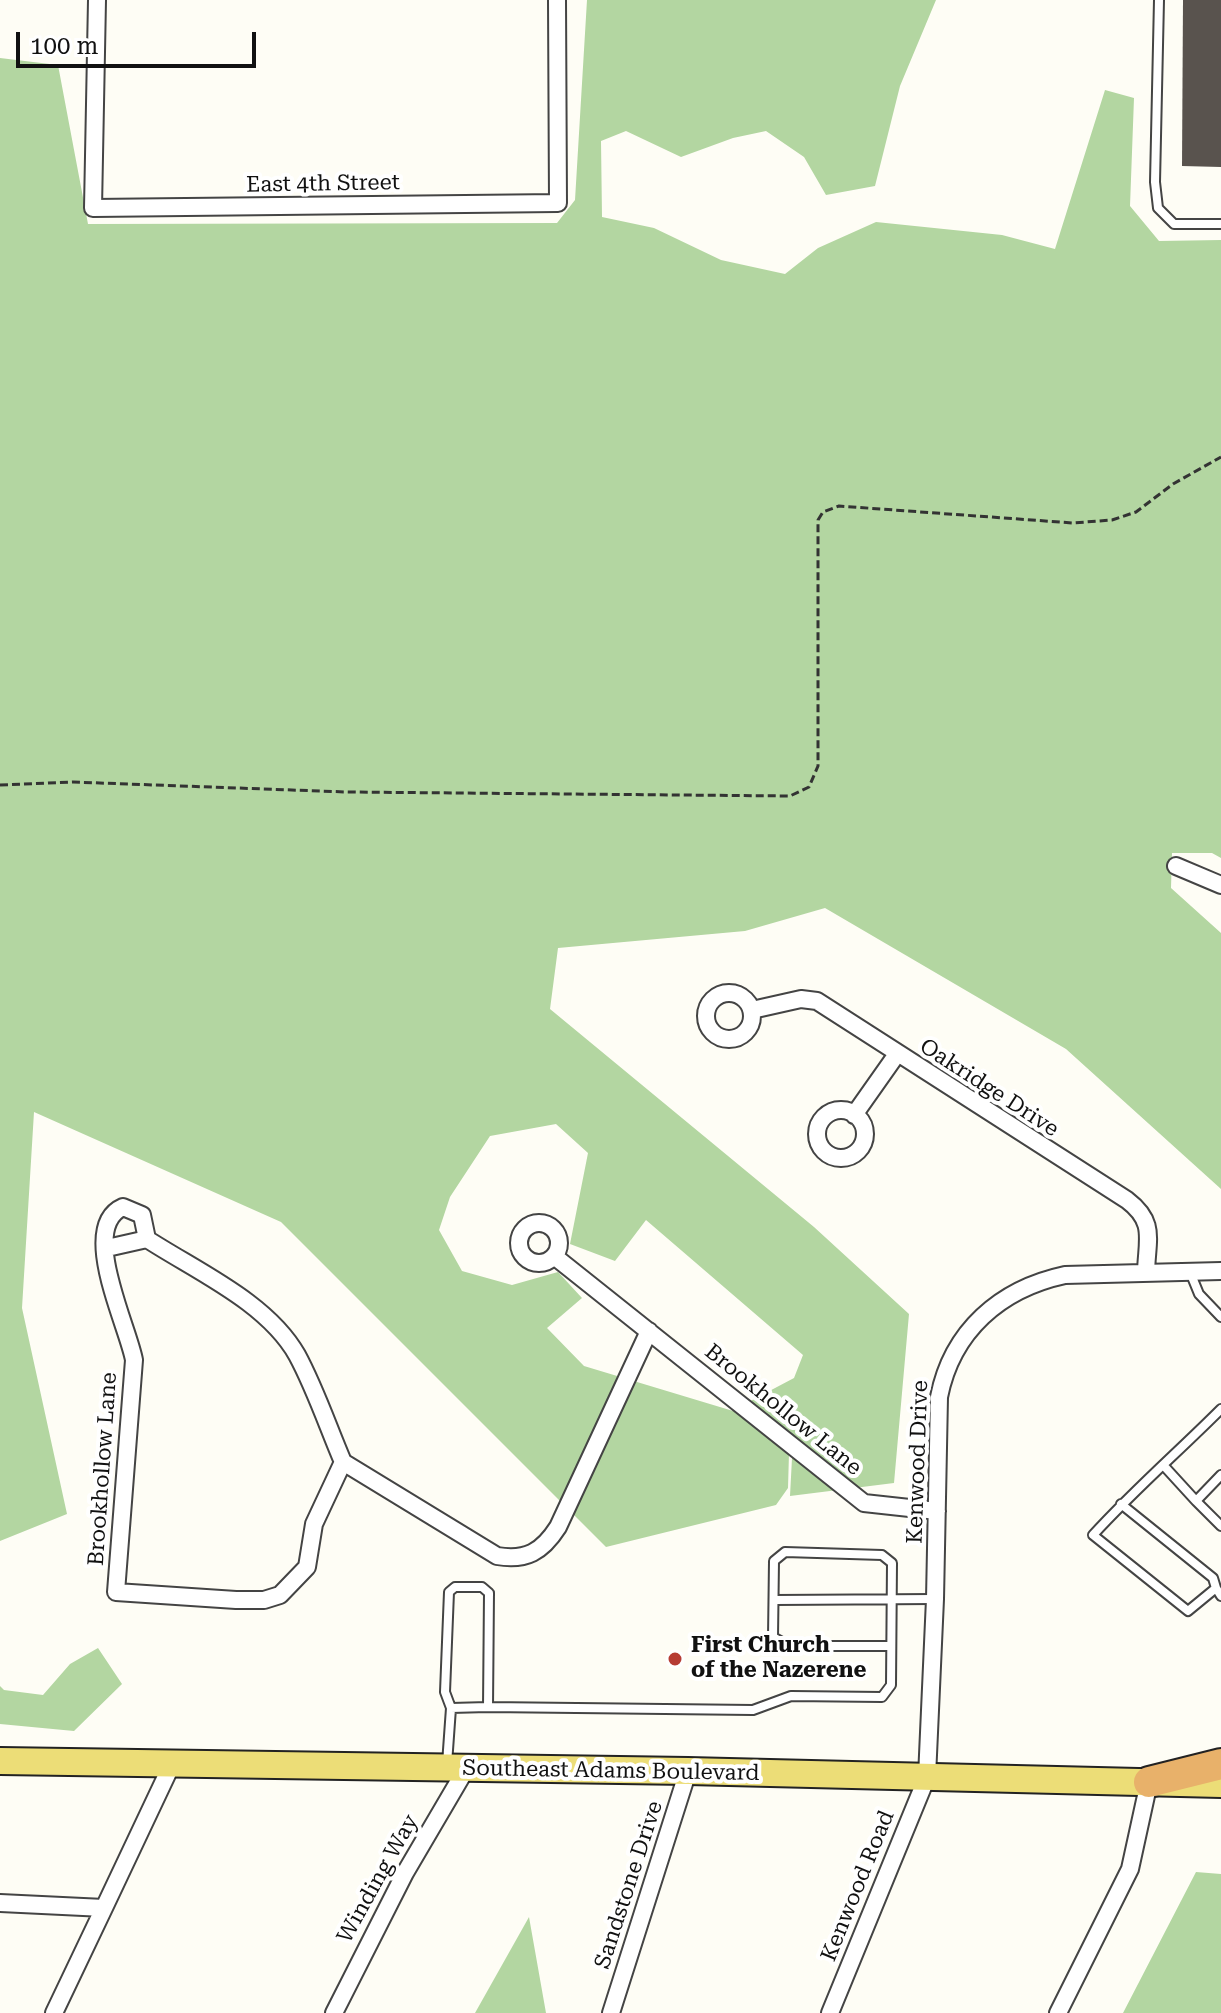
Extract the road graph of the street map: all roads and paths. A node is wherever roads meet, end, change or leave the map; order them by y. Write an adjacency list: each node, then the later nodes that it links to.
1 (97, 0): 2 (street, East 4th Street)
2 (557, 0)
3 (1159, 0): 4 (lane)
4 (1221, 224)
5 (1221, 457): 6 (path)
6 (0, 785)
7 (1176, 866): 8 (street)
8 (1221, 885)
9 (752, 1010): 10 (street, Oakridge Drive)
10 (897, 1054): 11 (street); 17 (street, Oakridge Drive)
11 (854, 1115)
12 (147, 1239): 13 (street); 13 (street, Brookhollow Lane); 21 (street, Brookhollow Lane)
13 (107, 1248): 21 (street, Brookhollow Lane)
14 (554, 1256): 19 (street, Brookhollow Lane)
15 (1190, 1271): 16 (street, Kenwood Drive); 17 (street, Kenwood Drive); 18 (lane)
16 (1221, 1271)
17 (1146, 1272): 26 (street, Kenwood Drive)
18 (1221, 1317)
19 (649, 1331): 21 (street); 26 (street, Brookhollow Lane)
20 (1221, 1409): 22 (lane)
21 (343, 1462)
22 (1164, 1466): 24 (lane); 25 (lane)
23 (1221, 1475): 24 (lane)
24 (1196, 1501): 27 (lane)
25 (1121, 1504): 28 (lane); 28 (lane)
26 (937, 1511): 30 (street, Kenwood Drive)
27 (1221, 1526)
28 (1219, 1588)
29 (891, 1599): 30 (lane); 31 (lane); 31 (lane); 32 (lane)
30 (935, 1599): 40 (street, Kenwood Drive)
31 (774, 1600): 32 (lane)
32 (891, 1646): 33 (lane)
33 (488, 1707): 34 (lane); 34 (lane)
34 (451, 1708): 38 (lane)
35 (0, 1761): 36 (main road, Southeast Adams Boulevard)
36 (172, 1764): 38 (main road, Southeast Adams Boulevard); 44 (street)
37 (1221, 1764): 41 (highway)
38 (456, 1769): 39 (main road, Southeast Adams Boulevard); 46 (street, Winding Way)
39 (688, 1771): 40 (main road, Southeast Adams Boulevard); 47 (street, Sandstone Drive)
40 (927, 1777): 41 (main road, Southeast Adams Boulevard); 48 (street, Kenwood Road)
41 (1149, 1782): 42 (main road, Southeast Adams Boulevard); 49 (street)
42 (1221, 1784)
43 (0, 1903): 44 (street)
44 (104, 1908): 45 (street)
45 (54, 2013)
46 (334, 2013)
47 (611, 2013)
48 (830, 2013)
49 (1058, 2013)

